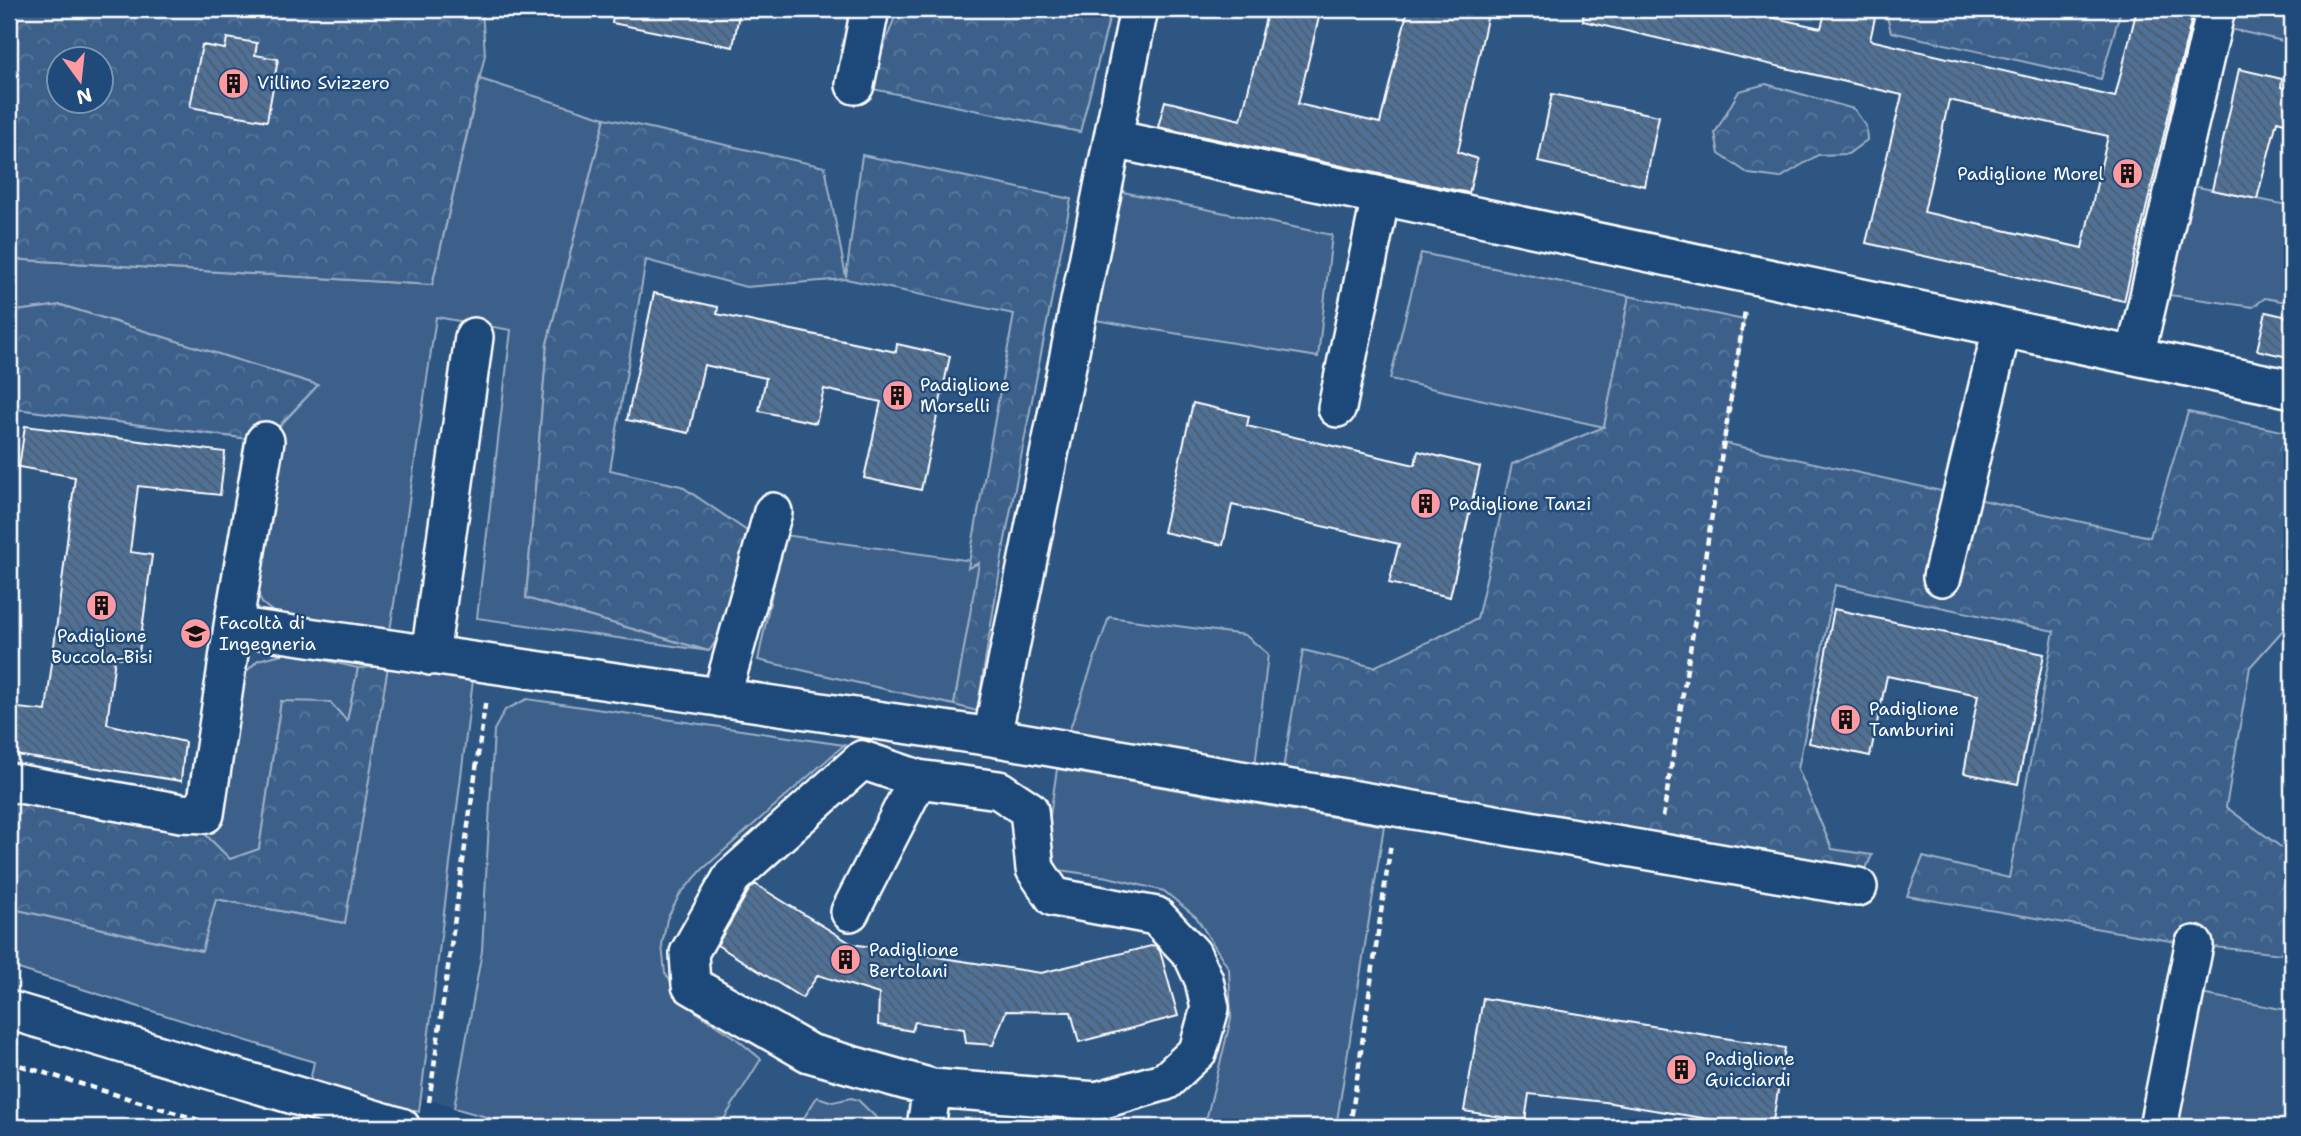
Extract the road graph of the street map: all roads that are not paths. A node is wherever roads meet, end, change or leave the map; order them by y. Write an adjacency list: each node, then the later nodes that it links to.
1 (870, 9): 4 (street)
2 (1139, 9): 5 (street)
3 (2216, 9): 9 (street)
4 (855, 85)
5 (1113, 139): 6 (street); 18 (street)
6 (1381, 196): 7 (street); 11 (street)
7 (2002, 328): 9 (street); 14 (street)
8 (474, 337): 16 (street)
9 (2136, 356): 10 (street)
10 (2292, 389)
11 (1337, 408)
12 (265, 441): 15 (street)
13 (773, 512): 17 (street)
14 (1942, 577)
15 (233, 626): 16 (street); 20 (street)
16 (430, 656): 17 (street)
17 (721, 698): 18 (street)
18 (992, 737): 21 (street)
19 (918, 779): 22 (street); 25 (street); 25 (street)
20 (9, 782)
21 (1858, 887)
22 (850, 912)
23 (2194, 945): 28 (street)
24 (9, 1010): 26 (street)
25 (932, 1088): 27 (street)
26 (415, 1119)
27 (926, 1127)
28 (2158, 1127)

